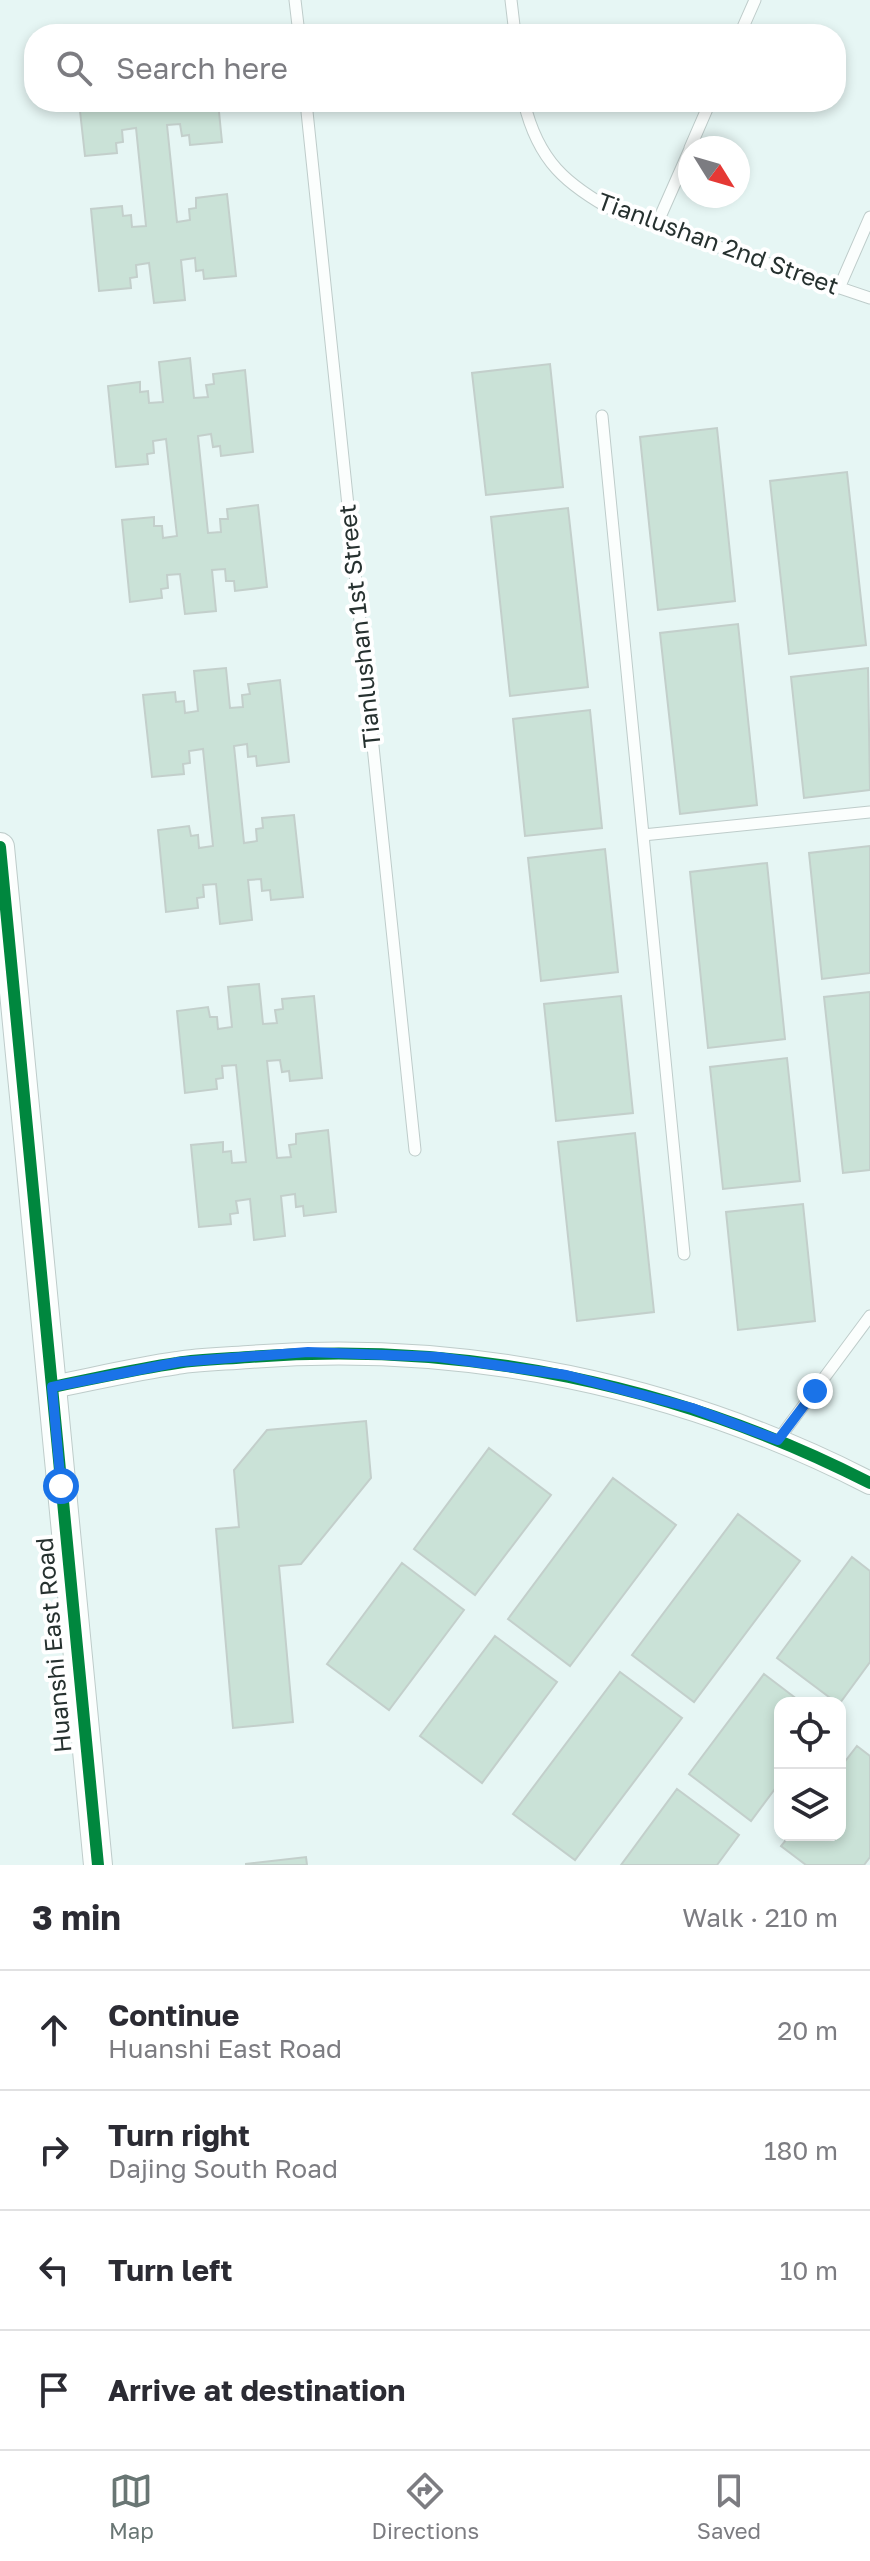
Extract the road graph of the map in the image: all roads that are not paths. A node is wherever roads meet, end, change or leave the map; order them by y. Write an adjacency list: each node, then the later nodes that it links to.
1 (295, 0): 4 (lane)
2 (511, 0): 5 (lane)
3 (755, 0): 6 (lane)
4 (298, 24)
5 (514, 24)
6 (744, 24)
7 (307, 112): 20 (lane, Tianlushan 1st Street)
8 (526, 112): 13 (lane, Tianlushan 2nd Street)
9 (706, 112): 10 (lane)
10 (695, 136)
11 (678, 176): 13 (lane)
12 (870, 217): 14 (lane)
13 (656, 226): 14 (lane, Tianlushan 2nd Street)
14 (839, 288): 15 (lane, Tianlushan 2nd Street)
15 (870, 298)
16 (602, 416): 18 (lane)
17 (870, 812): 18 (lane)
18 (643, 835): 21 (lane)
19 (0, 847): 23 (street, Huanshi East Road)
20 (415, 1150)
21 (684, 1254)
22 (870, 1316): 24 (lane)
23 (52, 1387): 24 (street); 26 (street, Huanshi East Road)
24 (778, 1440): 25 (street)
25 (870, 1483)
26 (98, 1865)

